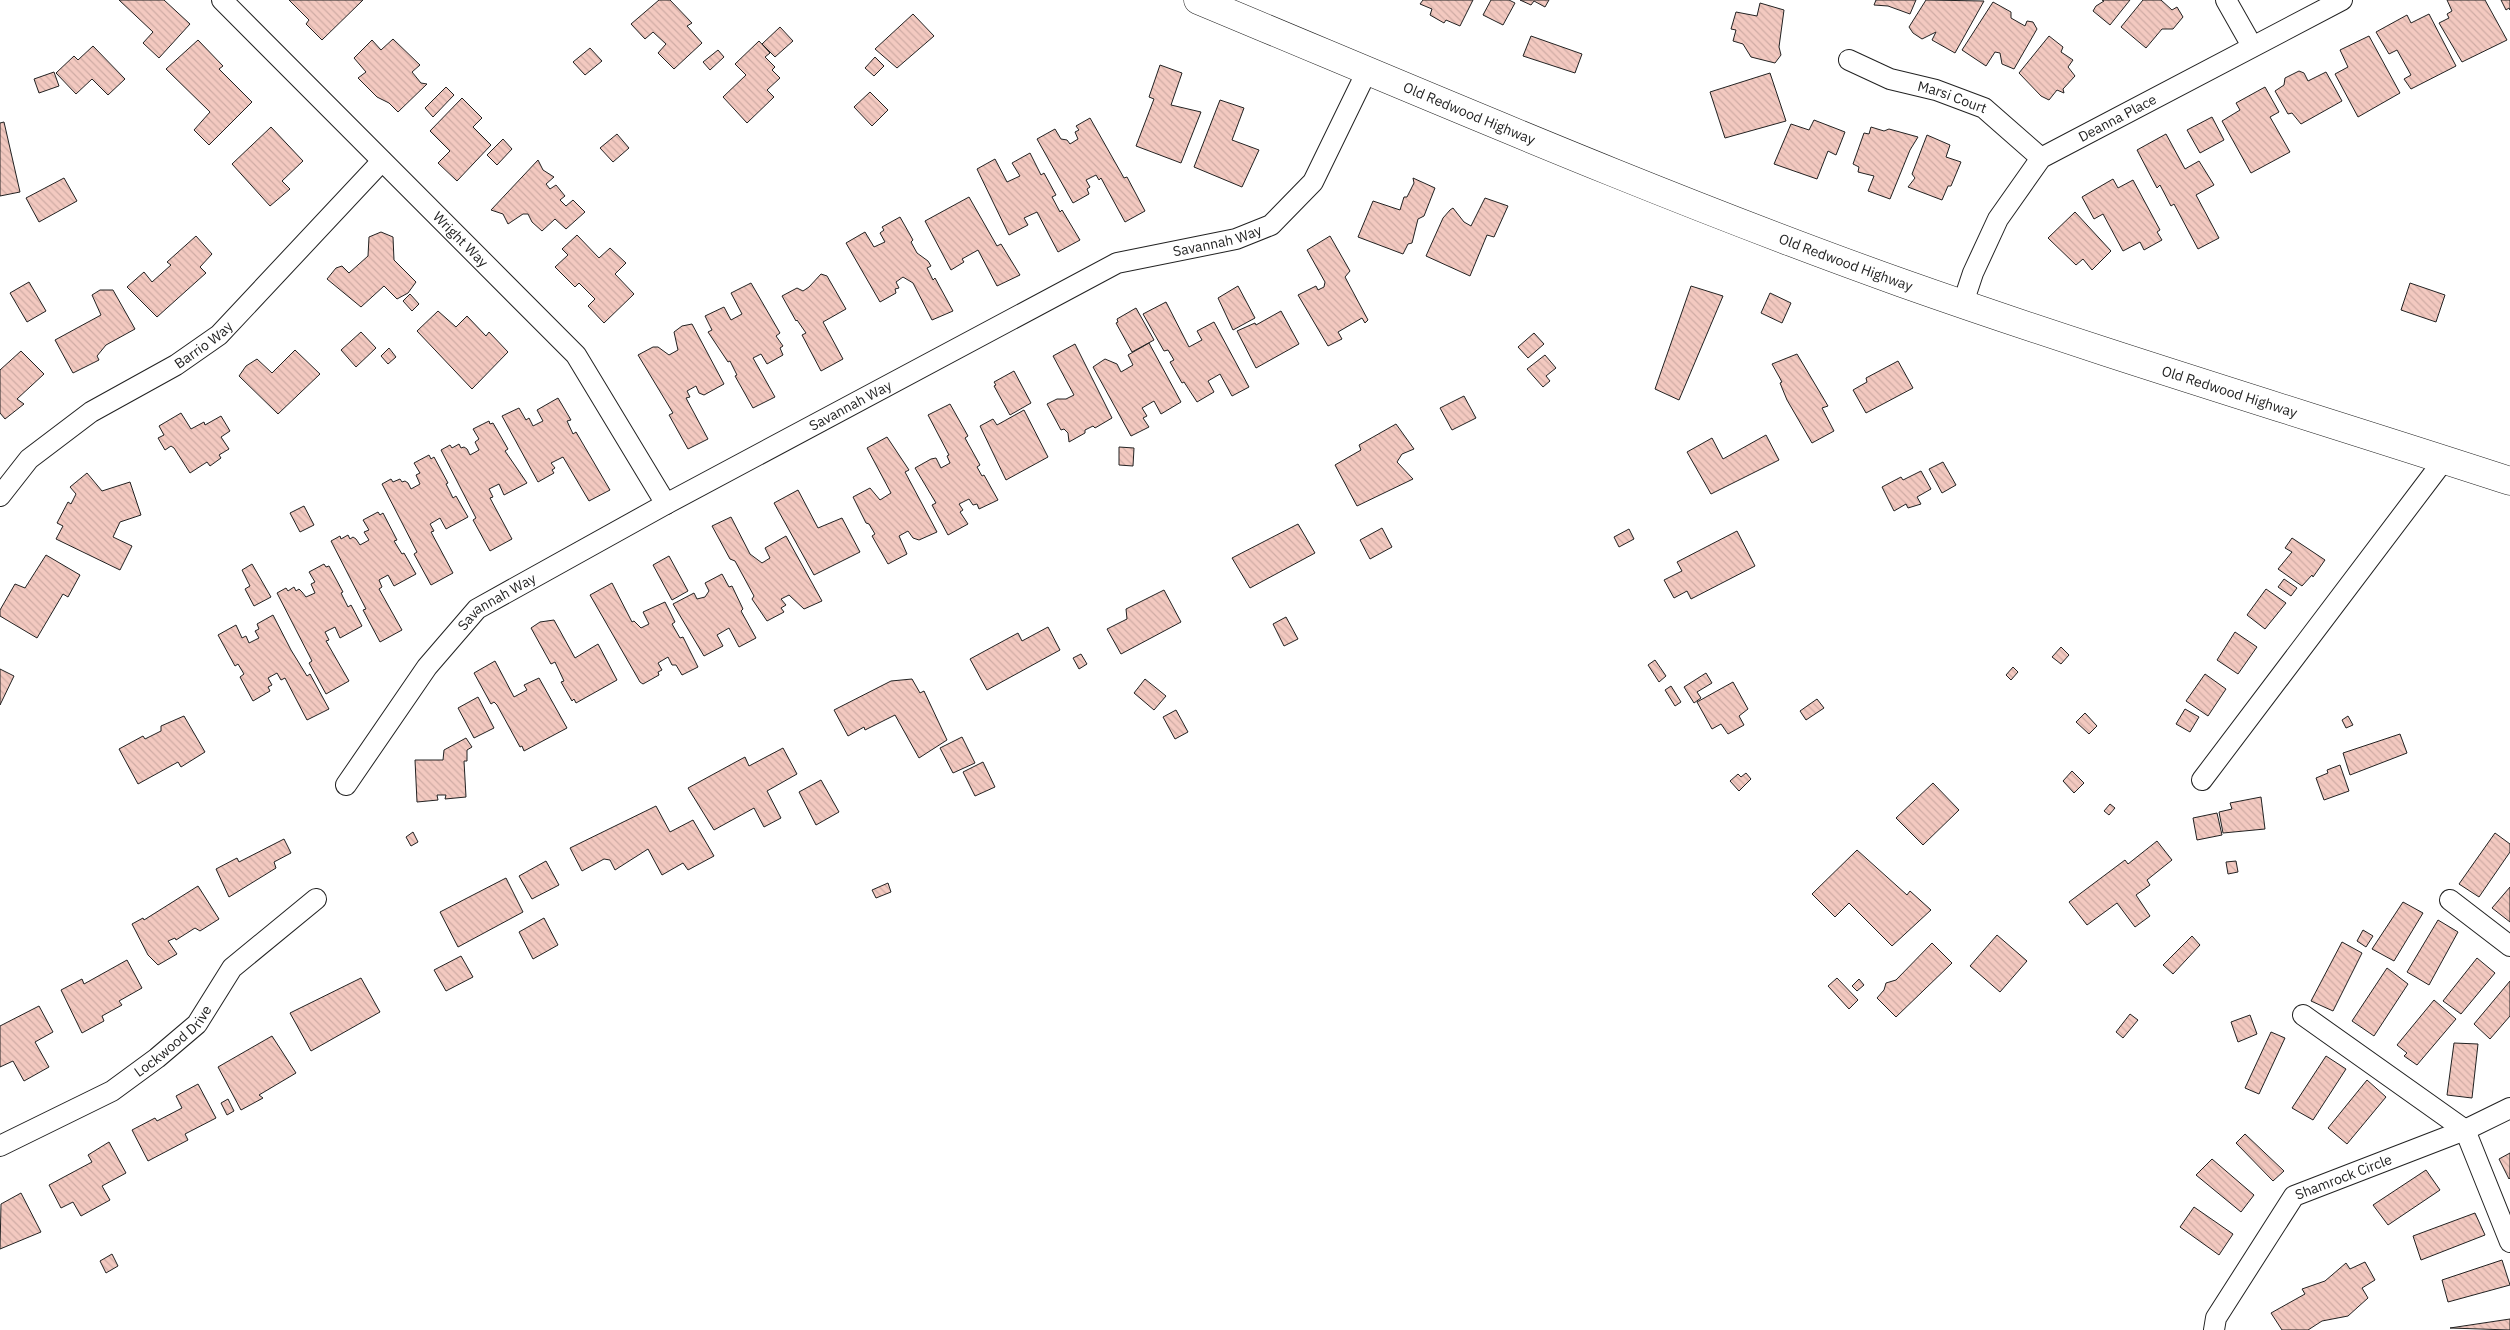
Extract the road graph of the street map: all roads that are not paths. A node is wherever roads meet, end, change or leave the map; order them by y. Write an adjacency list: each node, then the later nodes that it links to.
1 (222, 0): 9 (street, Wright Way)
2 (1198, 0): 7 (main road, Old Redwood Highway)
3 (2226, 0): 5 (street)
4 (2342, 0): 5 (street, Deanna Place)
5 (2252, 46): 8 (street, Deanna Place)
6 (1849, 60): 8 (street, Marsi Court)
7 (1367, 71): 10 (main road, Old Redwood Highway); 14 (street, Savannah Way)
8 (2041, 158): 10 (street, Deanna Place)
9 (382, 161): 13 (street, Barrio Way); 14 (street, Wright Way)
10 (1964, 303): 11 (main road, Old Redwood Highway)
11 (2444, 460): 12 (main road, Old Redwood Highway); 15 (street)
12 (2510, 481)
13 (0, 496)
14 (666, 504): 16 (street, Savannah Way)
15 (2202, 780)
16 (346, 785)
17 (316, 899): 23 (street, Lockwood Drive)
18 (2450, 900): 19 (street)
19 (2510, 946)
20 (2303, 1015): 22 (street)
21 (2510, 1108): 22 (street, Shamrock Circle)
22 (2465, 1130): 24 (street); 25 (street, Shamrock Circle)
23 (0, 1146)
24 (2510, 1242)
25 (2214, 1330)

